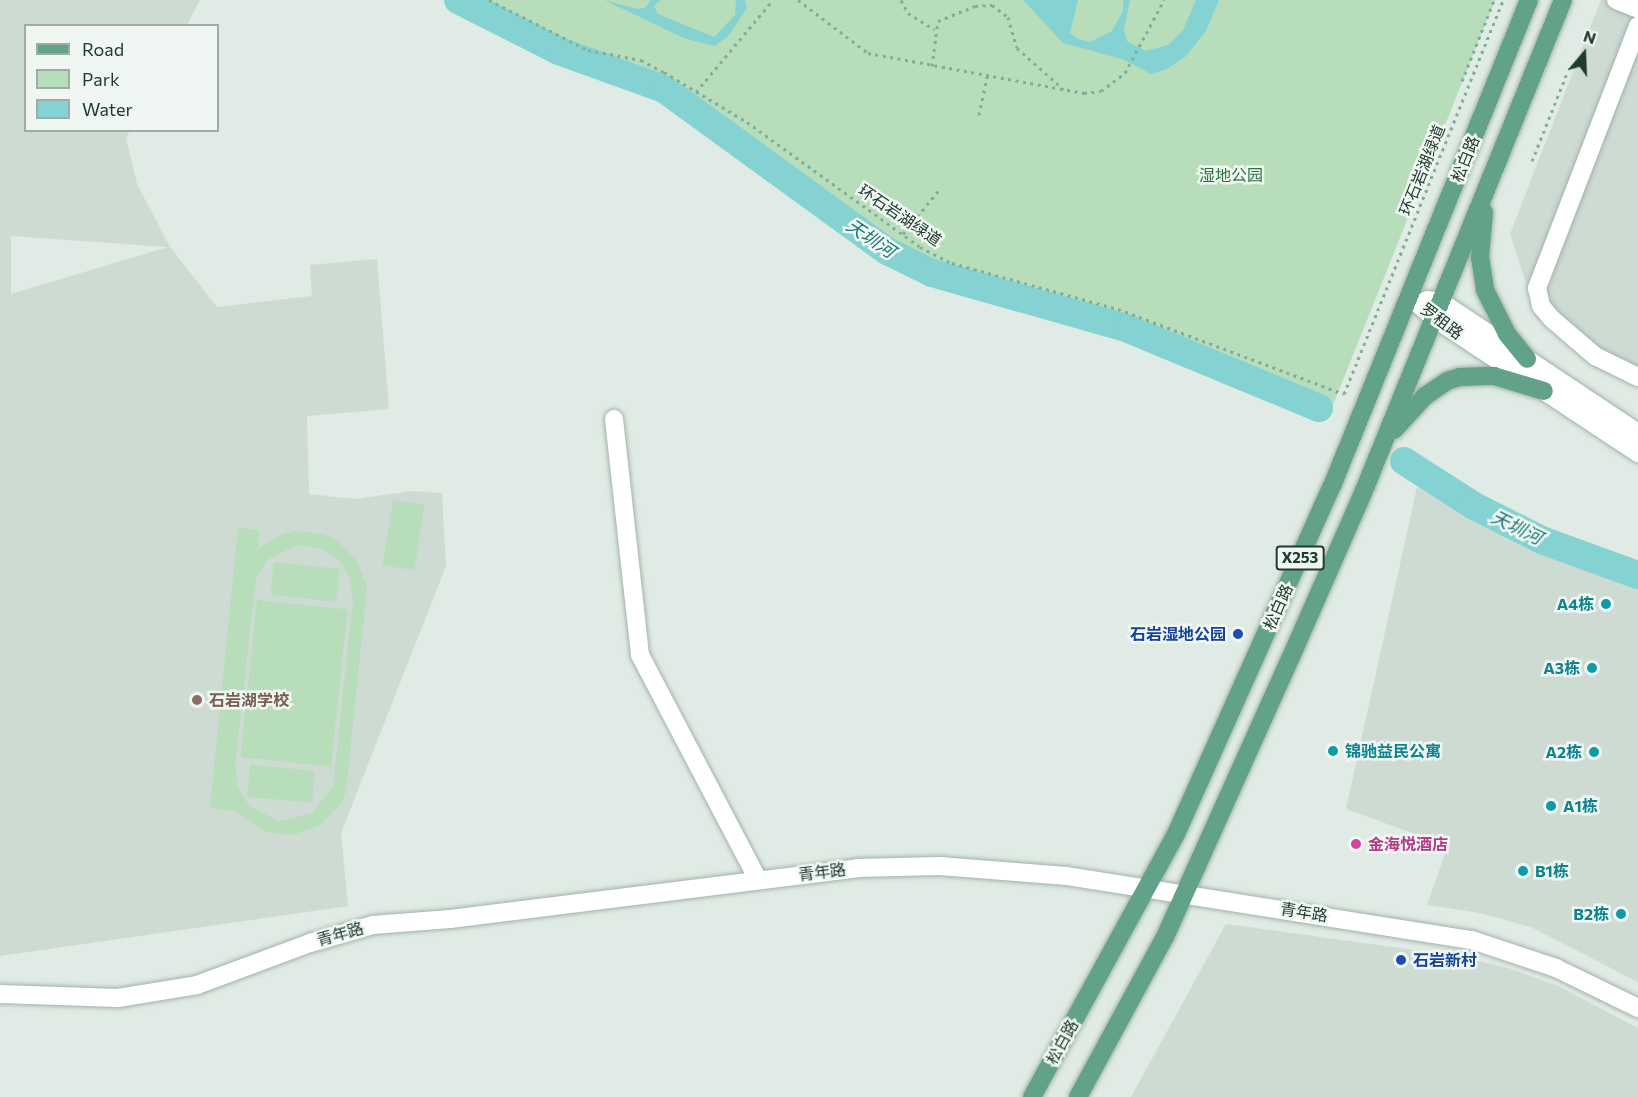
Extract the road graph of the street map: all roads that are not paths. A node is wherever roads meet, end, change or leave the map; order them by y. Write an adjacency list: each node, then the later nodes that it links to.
1 (1529, 0): 7 (main road, 松白路 / X253)
2 (1563, 0): 6 (main road, 松白路 / X253)
3 (1616, 0): 4 (street)
4 (1638, 9)
5 (1638, 26): 10 (street)
6 (1489, 183): 8 (main road, 松白路 / X253); 9 (main road)
7 (1410, 297): 8 (street, 罗租路); 17 (main road, 松白路 / X253)
8 (1437, 310): 9 (street, 罗租路); 11 (street, 罗租路); 14 (main road, 松白路 / X253)
9 (1527, 359): 13 (street, 罗租路)
10 (1638, 377)
11 (1544, 390): 14 (main road); 15 (street, 罗租路)
12 (614, 419): 16 (street)
13 (1638, 433)
14 (1381, 449): 18 (main road, 松白路 / X253)
15 (1638, 453)
16 (758, 880): 17 (street, 青年路); 19 (street, 青年路)
17 (1146, 889): 18 (street, 青年路); 21 (main road, 松白路 / X253)
18 (1186, 893): 20 (street, 青年路); 22 (main road, 松白路 / X253)
19 (0, 994)
20 (1638, 1008)
21 (1032, 1097)
22 (1078, 1097)

